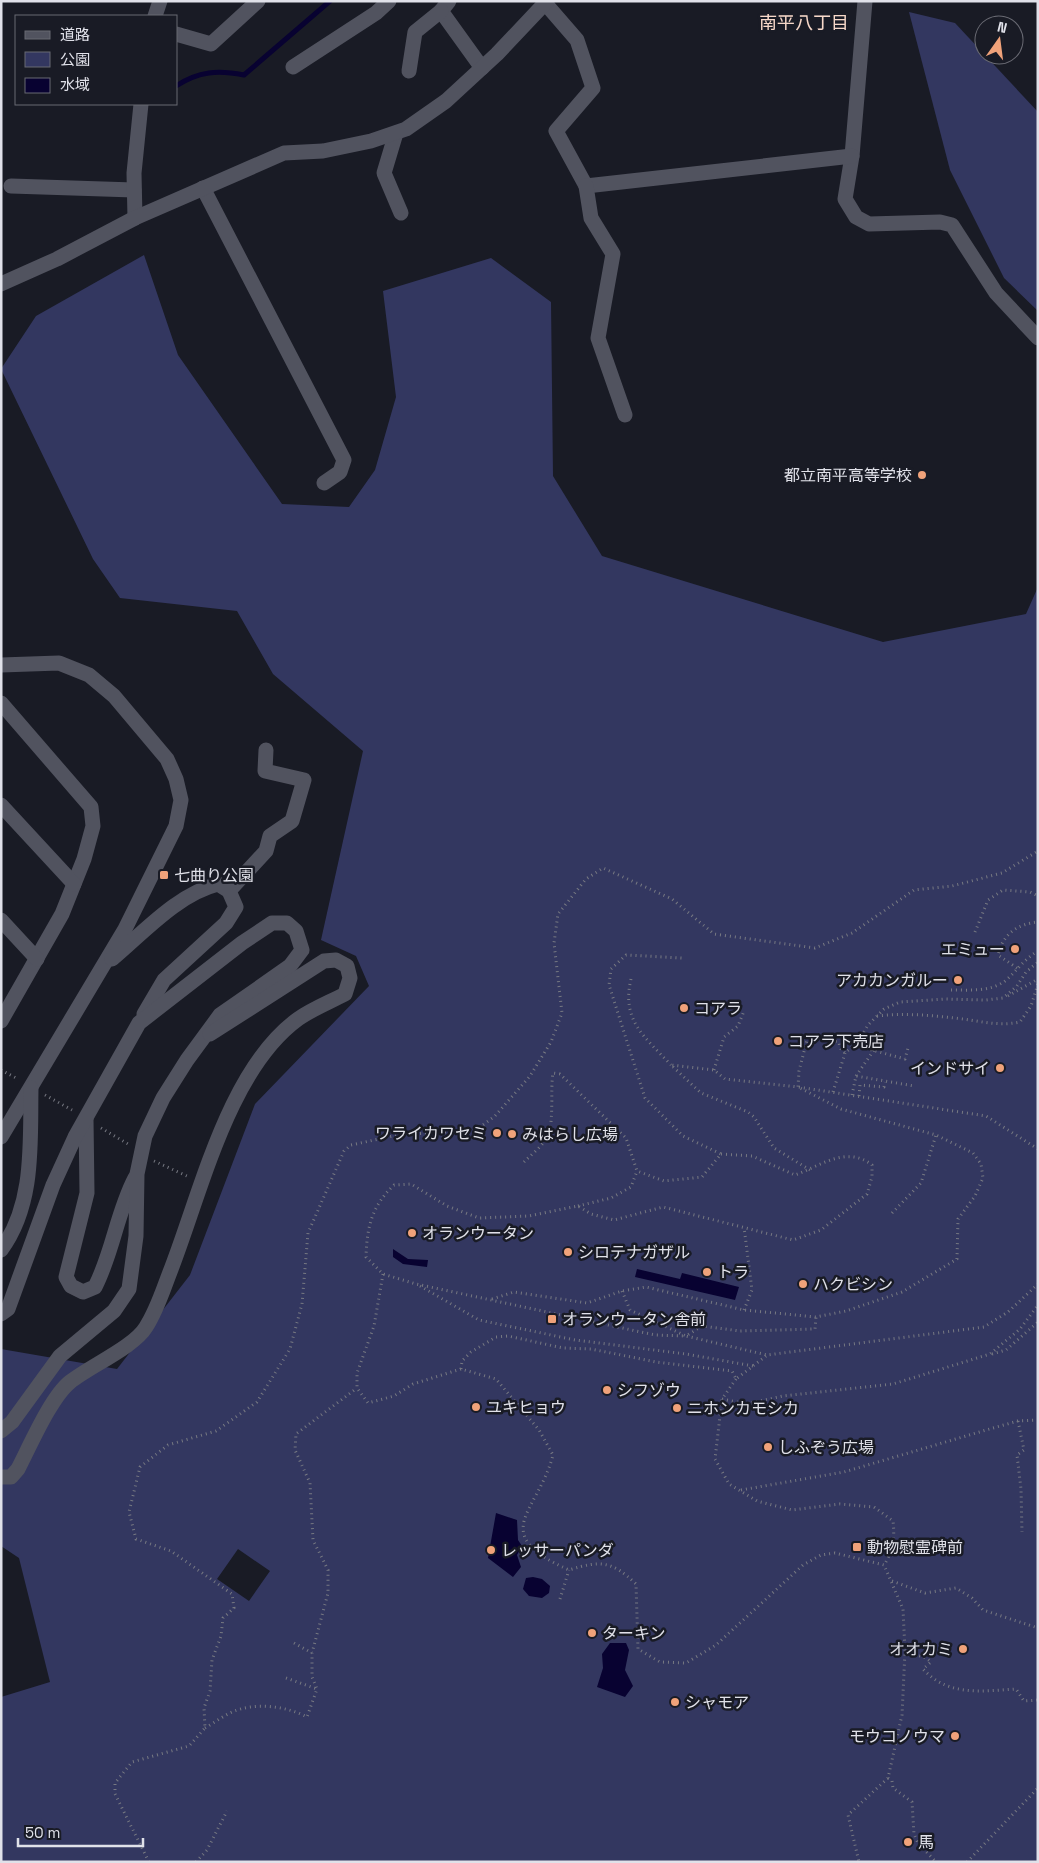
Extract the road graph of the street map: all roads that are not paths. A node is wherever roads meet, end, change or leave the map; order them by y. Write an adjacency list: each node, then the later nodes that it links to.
1 (160, 1): 7 (street)
2 (258, 1): 8 (street)
3 (389, 1): 9 (street)
4 (865, 1): 14 (street)
5 (546, 2): 10 (street); 16 (street)
6 (445, 6): 10 (street); 11 (street)
7 (155, 15)
8 (178, 35)
9 (293, 67)
10 (482, 68): 13 (street)
11 (409, 71)
12 (141, 105): 18 (street)
13 (396, 132): 17 (street); 19 (street)
14 (852, 156): 16 (street); 22 (street)
15 (12, 186): 18 (street)
16 (586, 186): 23 (street)
17 (204, 188): 20 (street); 24 (street)
18 (134, 190): 20 (street)
19 (401, 213)
20 (135, 218): 21 (street)
21 (1, 284)
22 (1038, 338)
23 (625, 415)
24 (324, 483)
25 (1, 665): 33 (street)
26 (1, 703): 29 (street)
27 (266, 750): 30 (street)
28 (1, 805): 29 (street)
29 (74, 884): 32 (street)
30 (229, 891): 33 (street); 35 (street)
31 (1, 920): 32 (street)
32 (37, 959): 34 (street)
33 (102, 968): 37 (street)
34 (1, 1021)
35 (139, 1023): 36 (street); 38 (street)
36 (204, 1037): 40 (street); 44 (street)
37 (31, 1086): 39 (street); 41 (street)
38 (86, 1118): 40 (street); 42 (street)
39 (1, 1137)
40 (138, 1174): 43 (street)
41 (1, 1250)
42 (1, 1314)
43 (1, 1431)
44 (1, 1477)

